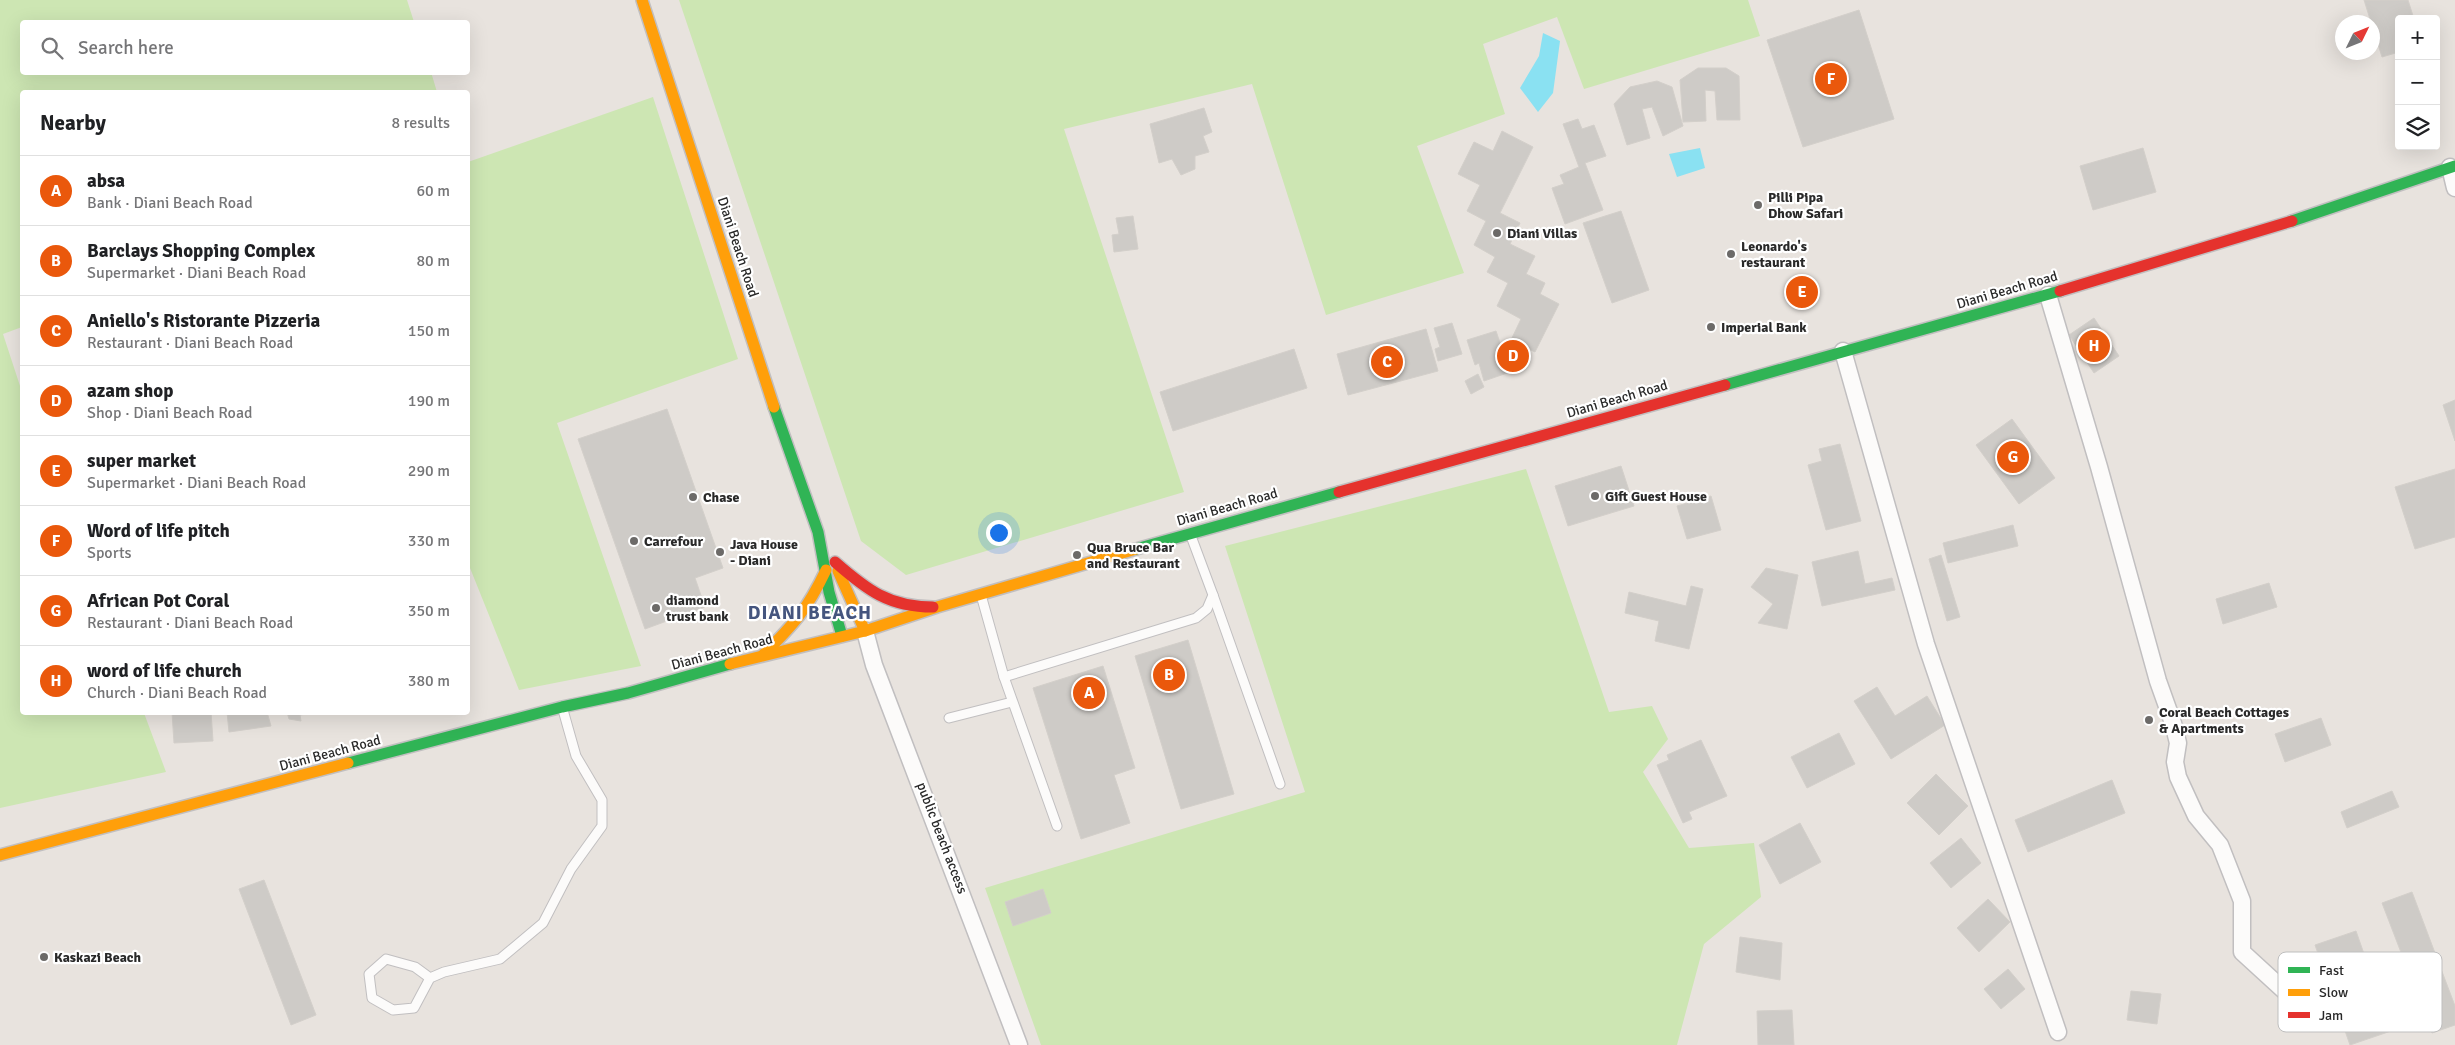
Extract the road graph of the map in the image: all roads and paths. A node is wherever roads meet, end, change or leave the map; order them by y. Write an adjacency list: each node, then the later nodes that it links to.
1 (642, 0): 7 (main road, Diani Beach Road)
2 (2453, 166): 3 (street); 4 (main road, Diani Beach Road)
3 (2455, 188)
4 (2048, 295): 5 (main road, Diani Beach Road); 23 (street)
5 (1843, 351): 6 (main road, Diani Beach Road); 24 (street)
6 (1190, 533): 8 (main road, Diani Beach Road); 9 (lane)
7 (830, 566): 10 (main road); 11 (main road); 12 (main road); 13 (main road)
8 (980, 595): 10 (main road, Diani Beach Road); 15 (lane)
9 (1213, 595): 15 (lane); 19 (lane)
10 (937, 607): 11 (main road, Diani Beach Road)
11 (865, 631): 12 (main road, Diani Beach Road); 14 (street, public beach access)
12 (842, 636): 13 (main road, Diani Beach Road); 14 (street)
13 (763, 655): 17 (main road, Diani Beach Road)
14 (874, 664): 25 (street, public beach access)
15 (1004, 677): 16 (lane)
16 (1012, 702): 18 (lane); 20 (lane)
17 (562, 707): 21 (main road, Diani Beach Road); 22 (lane)
18 (949, 718)
19 (1280, 784)
20 (1057, 826)
21 (0, 855)
22 (430, 978): 22 (lane)
23 (2278, 985)
24 (2058, 1032)
25 (1020, 1045)

